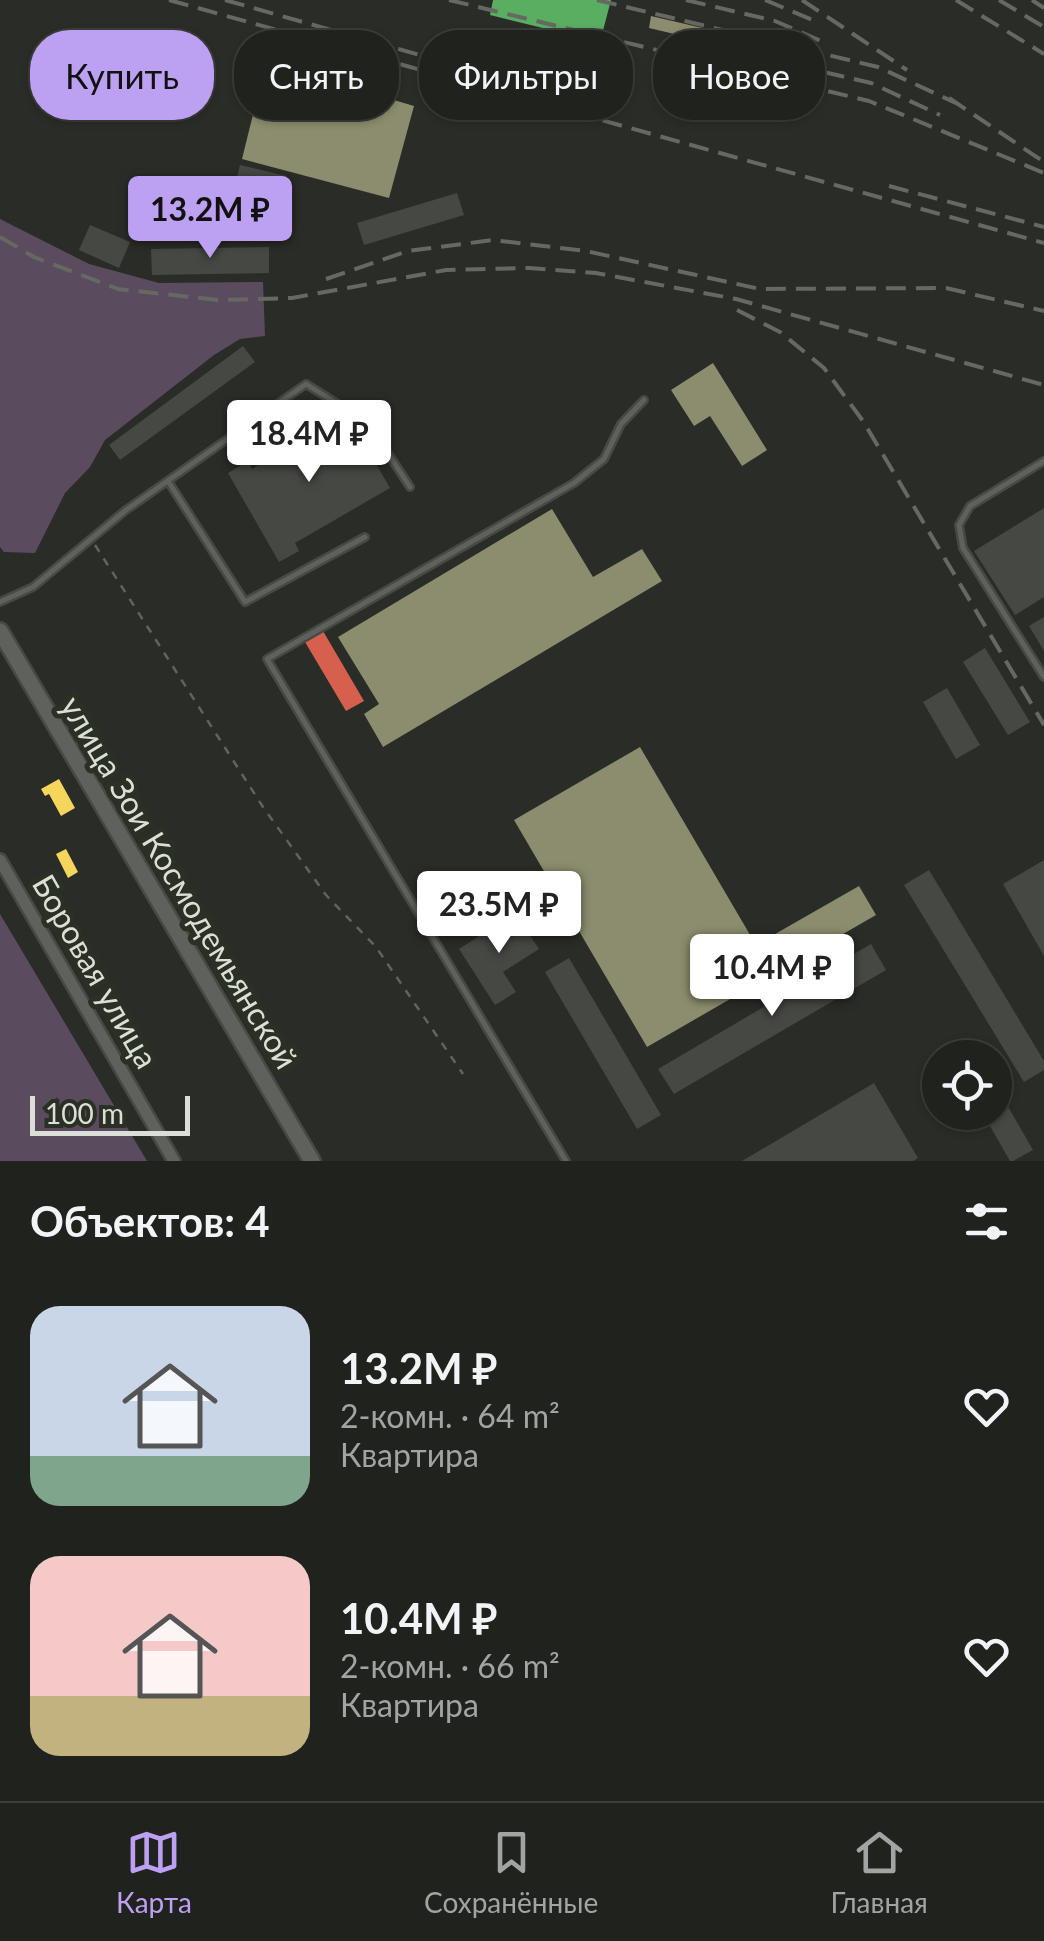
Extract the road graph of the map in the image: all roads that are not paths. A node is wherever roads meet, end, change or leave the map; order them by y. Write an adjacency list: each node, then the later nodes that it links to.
1 (644, 400): 12 (lane)
2 (1044, 461): 8 (lane)
3 (168, 481): 4 (lane); 5 (lane); 6 (lane)
4 (410, 487)
5 (365, 537)
6 (0, 602)
7 (0, 631): 11 (main road, улица Зои Космодемьянской)
8 (1044, 677)
9 (0, 860): 10 (street, Боровая улица)
10 (174, 1161)
11 (312, 1161)
12 (566, 1161)

